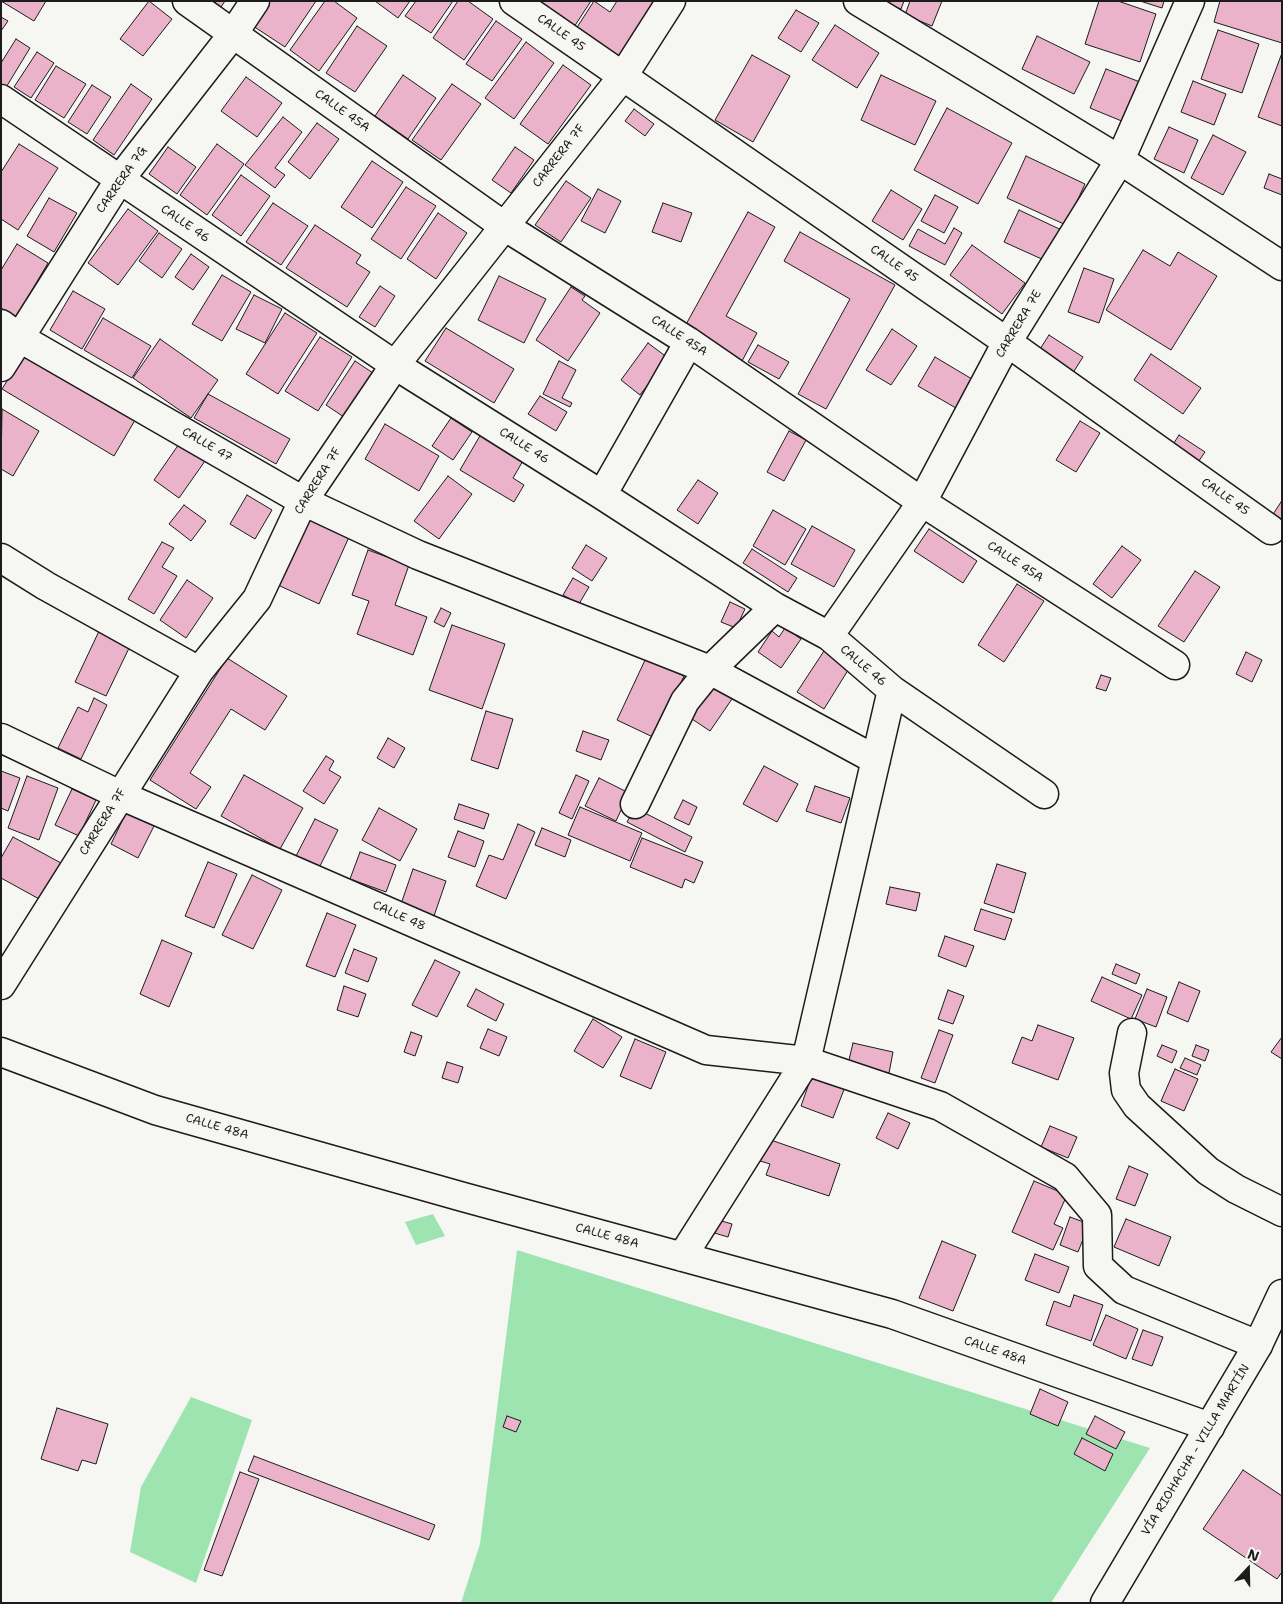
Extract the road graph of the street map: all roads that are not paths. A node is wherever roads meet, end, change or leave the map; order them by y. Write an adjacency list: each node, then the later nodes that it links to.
1 (187, 1): 7 (street, CALLE 45A)
2 (255, 1): 7 (street, CARRERA 7G)
3 (514, 1): 8 (street, CALLE 45)
4 (671, 1): 8 (street, CARRERA 7F)
5 (858, 1): 10 (street)
6 (1190, 1): 10 (street, CARRERA 7E)
7 (233, 34): 11 (street, CARRERA 7G); 12 (street, CALLE 45A)
8 (623, 76): 12 (street, CARRERA 7F); 16 (street, CALLE 45)
9 (1, 99): 11 (street, CALLE 46)
10 (1120, 160): 13 (street); 16 (street, CARRERA 7E)
11 (120, 179): 14 (street, CARRERA 7G); 17 (street, CALLE 46)
12 (504, 226): 15 (street, CALLE 45A); 17 (street, CARRERA 7F)
13 (1282, 266)
14 (11, 331): 18 (street, CARRERA 7G); 20 (street, CALLE 47)
15 (689, 342): 19 (street); 21 (street, CALLE 45A)
16 (1007, 342): 21 (street, CARRERA 7E); 22 (street, CALLE 45)
17 (395, 365): 19 (street, CALLE 46); 20 (street, CARRERA 7F)
18 (1, 367)
19 (602, 495): 24 (street, CALLE 46)
20 (303, 501): 27 (street, CALLE 47); 28 (street, CARRERA 7F)
21 (922, 502): 25 (street, CARRERA 7E); 26 (street, CALLE 45A)
22 (1271, 530)
23 (1, 558): 28 (street)
24 (775, 607): 25 (street, CALLE 46); 27 (street)
25 (829, 636): 29 (street, CALLE 46)
26 (1175, 665)
27 (710, 670): 31 (street, CALLE 47); 34 (street)
28 (199, 671): 33 (street, CARRERA 7F)
29 (892, 690): 31 (street); 32 (street, CALLE 46)
30 (1, 738): 33 (street, CALLE 48)
31 (876, 760): 38 (street)
32 (1044, 794)
33 (120, 795): 35 (street, CARRERA 7F); 38 (street, CALLE 48)
34 (635, 804)
35 (1, 985)
36 (1132, 1033): 39 (street)
37 (1, 1052): 40 (street, CALLE 48A)
38 (806, 1061): 40 (street); 42 (street, CALLE 48)
39 (1282, 1212)
40 (682, 1256): 43 (street, CALLE 48A)
41 (1279, 1305): 42 (street, VÍA RIOHACHA - VILLA MARTÍN)
42 (1258, 1345): 43 (street, VÍA RIOHACHA - VILLA MARTÍN)
43 (1210, 1427): 44 (street, VÍA RIOHACHA - VILLA MARTÍN)
44 (1105, 1603)

